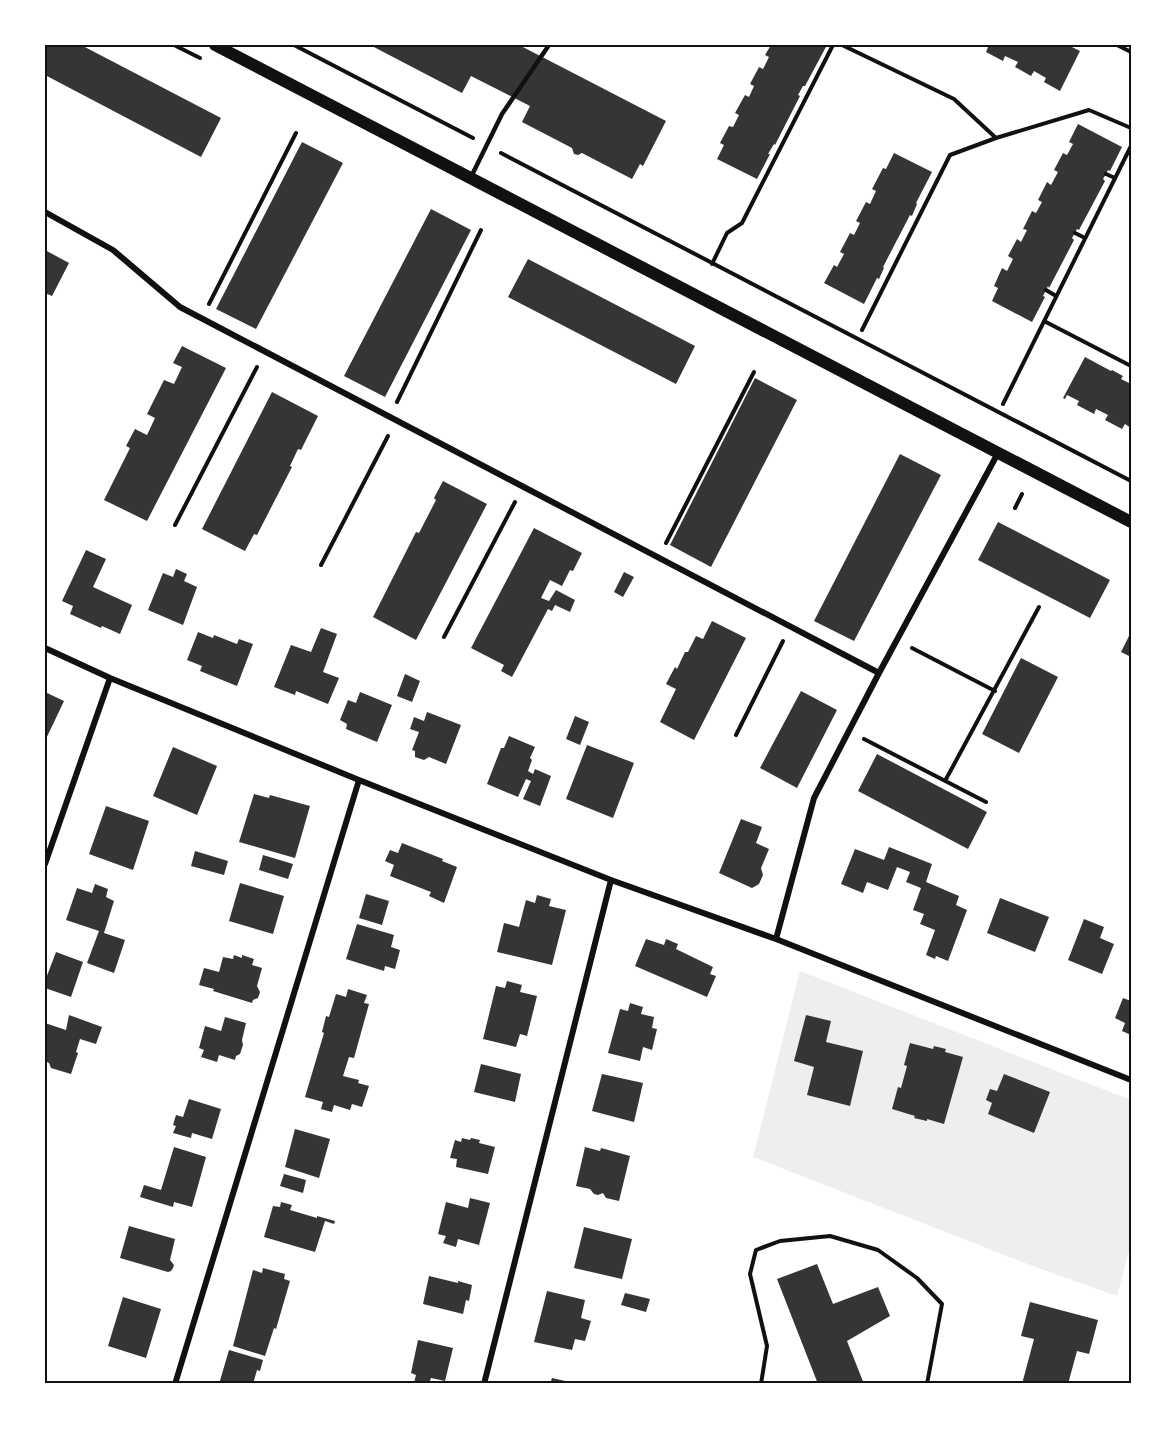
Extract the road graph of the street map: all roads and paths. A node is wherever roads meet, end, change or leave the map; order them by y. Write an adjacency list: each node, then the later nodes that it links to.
1 (294, 45): 11 (path)
2 (549, 45): 11 (lane)
3 (833, 45): 20 (path)
4 (842, 45): 10 (path)
5 (1117, 45): 7 (path)
6 (221, 46): 14 (main road)
7 (1131, 52)
8 (1131, 128): 10 (path)
9 (296, 133): 23 (path)
10 (996, 138): 25 (path)
11 (486, 145): 14 (lane); 20 (path)
12 (1131, 146): 15 (path)
13 (1106, 174): 15 (path)
14 (470, 178): 32 (main road)
15 (1115, 178): 19 (path)
16 (45, 212): 23 (street)
17 (481, 230): 30 (path)
18 (1075, 233): 19 (path)
19 (1085, 238): 22 (path)
20 (712, 263): 33 (path)
21 (1046, 290): 22 (path)
22 (1056, 296): 24 (path)
23 (201, 318): 30 (street)
24 (1044, 321): 26 (path); 29 (path)
25 (862, 330)
26 (1131, 366)
27 (256, 367): 38 (path)
28 (754, 372): 39 (path)
29 (1003, 404)
30 (390, 417): 39 (street)
31 (388, 436): 40 (path)
32 (998, 453): 37 (main road); 46 (street)
33 (1131, 481)
34 (1022, 494): 36 (path)
35 (516, 501): 42 (path)
36 (1015, 508)
37 (1131, 522)
38 (175, 525)
39 (658, 557): 46 (street)
40 (321, 566)
41 (1039, 607): 48 (path)
42 (444, 638)
43 (783, 640): 49 (path)
44 (45, 648): 47 (street)
45 (911, 648): 48 (path)
46 (879, 673): 56 (street)
47 (110, 678): 51 (street); 54 (street)
48 (995, 691): 52 (path)
49 (736, 735)
50 (863, 739): 52 (path)
51 (359, 780): 55 (street); 58 (street)
52 (945, 781): 53 (path)
53 (986, 802)
54 (45, 864)
55 (611, 880): 56 (street); 59 (street)
56 (776, 939): 57 (street)
57 (1131, 1080)
58 (175, 1384)
59 (484, 1384)
60 (761, 1384): 61 (path)
61 (927, 1384)

